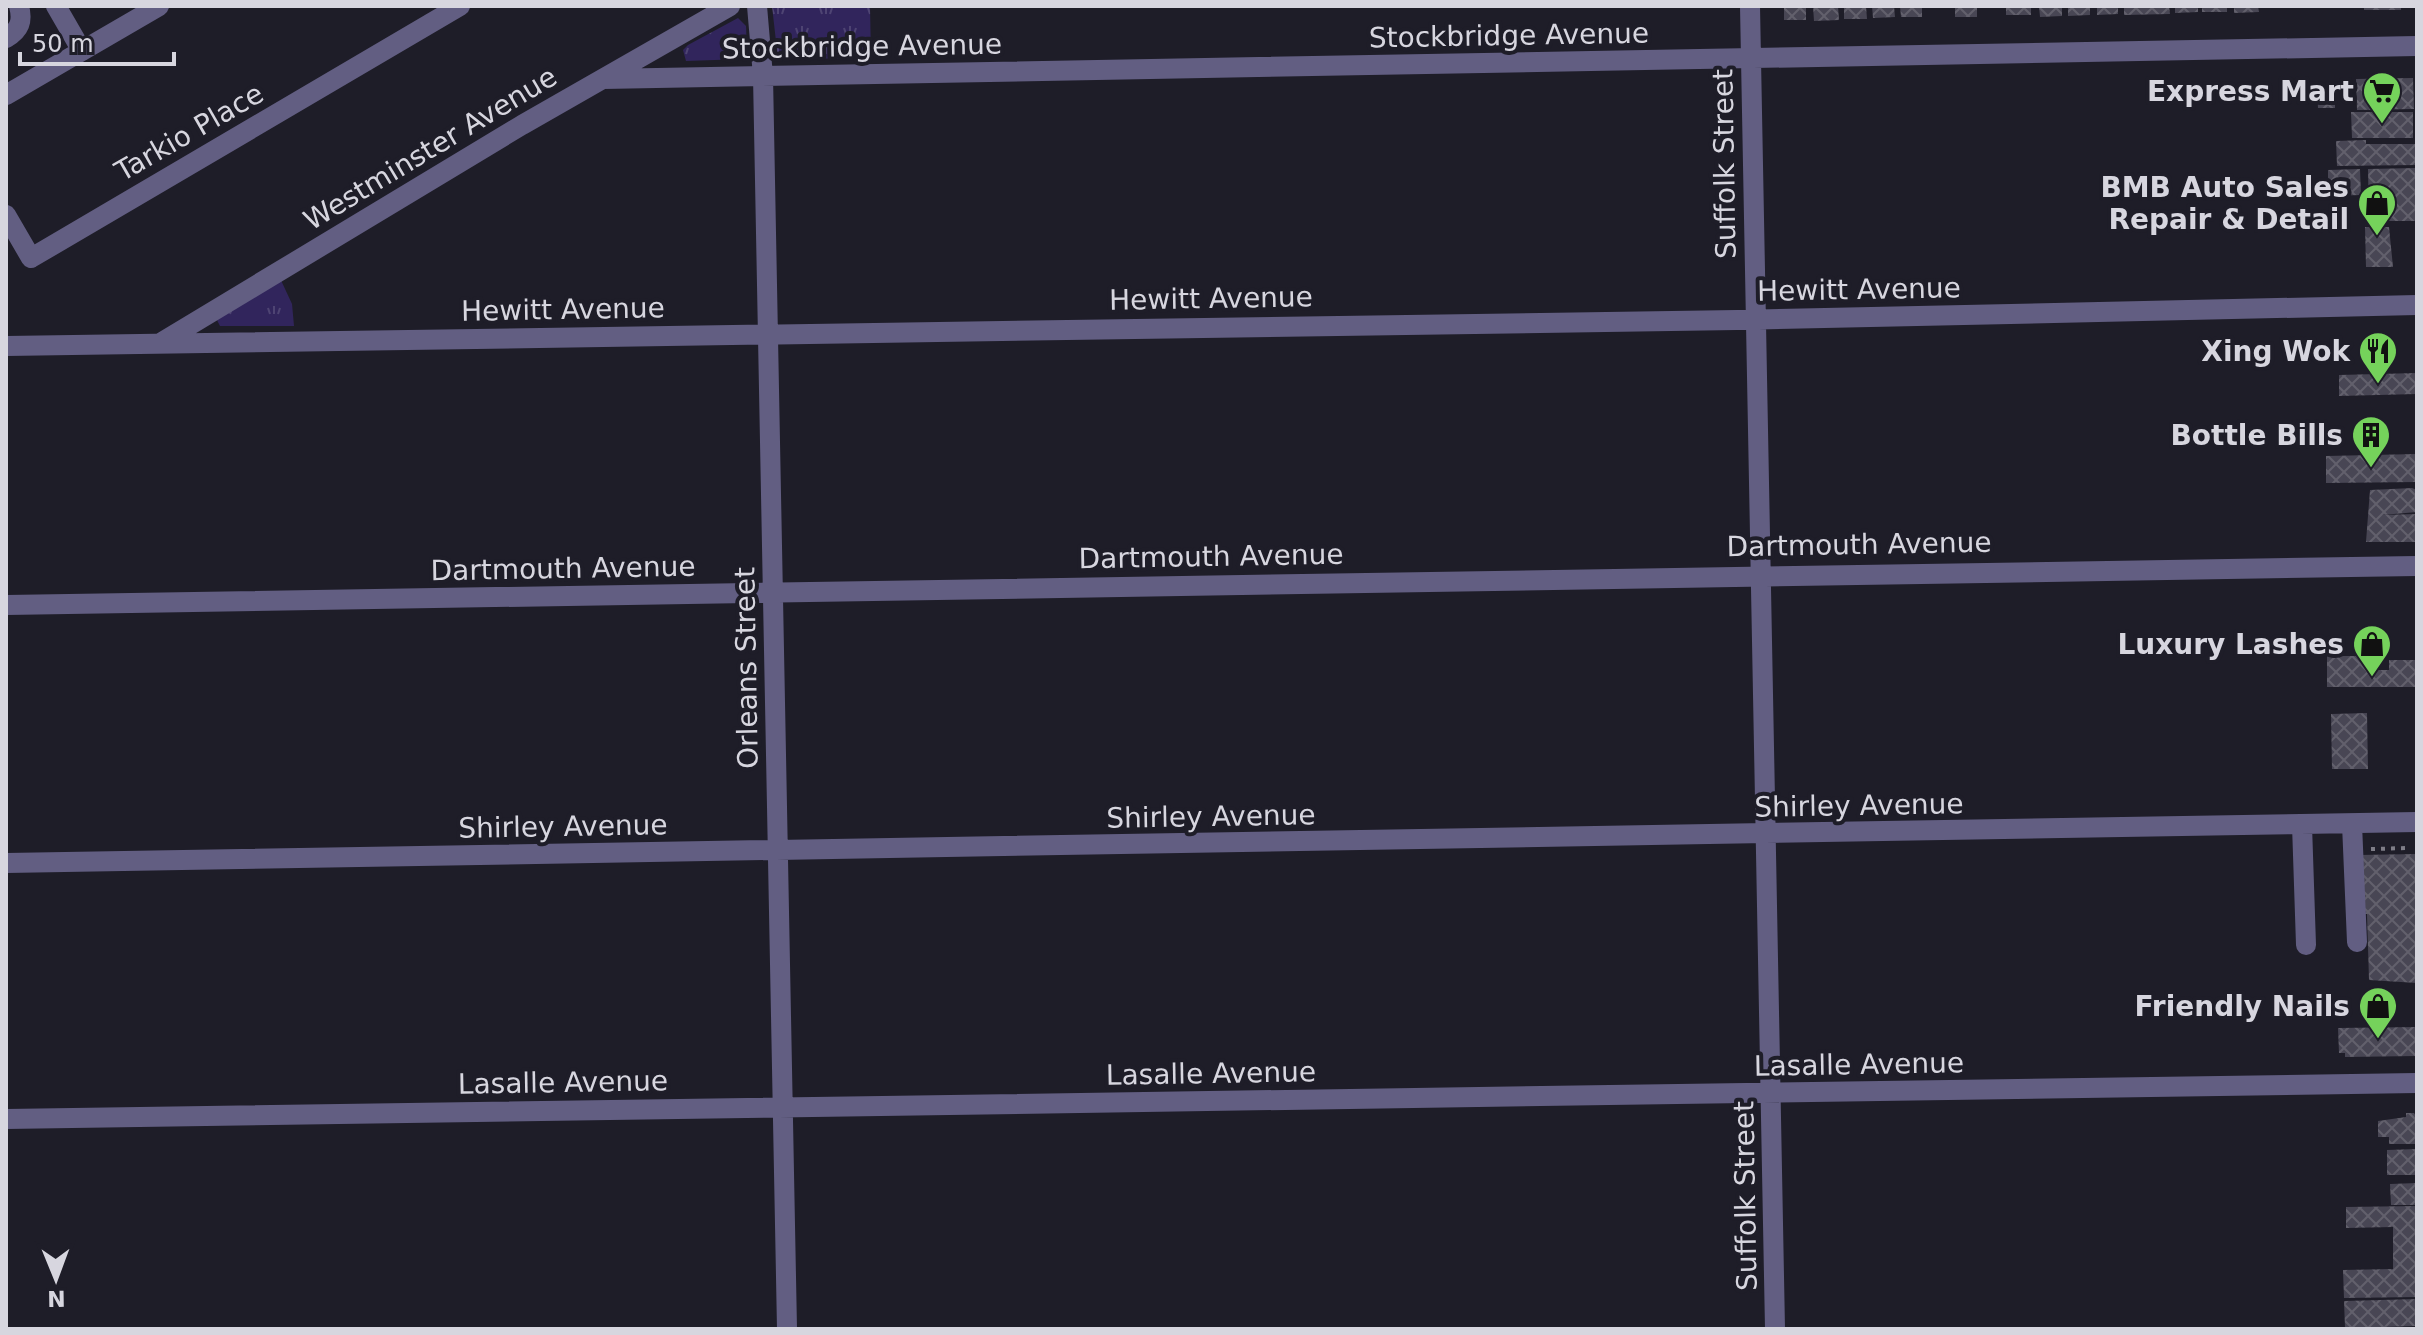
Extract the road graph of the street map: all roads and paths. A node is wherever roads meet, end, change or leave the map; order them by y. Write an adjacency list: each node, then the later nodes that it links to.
1 (19, 6): 8 (street)
2 (56, 6): 10 (street)
3 (159, 6): 10 (street)
4 (460, 6): 15 (street, Tarkio Place)
5 (730, 6): 13 (street, Westminster Avenue)
6 (757, 6): 12 (street, Orleans Street)
7 (1750, 6): 11 (street, Suffolk Street)
8 (6, 38)
9 (2417, 46): 11 (street, Stockbridge Avenue)
10 (82, 51): 14 (street)
11 (1751, 58): 12 (street, Stockbridge Avenue); 17 (street, Suffolk Street)
12 (763, 76): 13 (street, Stockbridge Avenue); 18 (street, Orleans Street)
13 (603, 79): 19 (street, Westminster Avenue)
14 (6, 95)
15 (6, 215)
16 (2417, 305): 17 (street, Hewitt Avenue)
17 (1755, 320): 18 (street, Hewitt Avenue); 22 (street, Suffolk Street)
18 (768, 334): 19 (street, Hewitt Avenue); 23 (street, Orleans Street)
19 (160, 343): 20 (street, Hewitt Avenue)
20 (6, 346)
21 (2417, 566): 22 (street, Dartmouth Avenue)
22 (1760, 574): 23 (street, Dartmouth Avenue); 28 (street, Suffolk Street)
23 (773, 593): 24 (street, Dartmouth Avenue); 31 (street, Orleans Street)
24 (6, 605)
25 (2417, 822): 26 (street, Shirley Avenue)
26 (2352, 824): 27 (street, Shirley Avenue); 33 (street)
27 (2302, 825): 28 (street, Shirley Avenue); 34 (street)
28 (1766, 835): 31 (street, Shirley Avenue); 36 (street, Suffolk Street)
29 (2409, 848): 30 (path)
30 (2360, 849)
31 (777, 850): 32 (street, Shirley Avenue); 37 (street, Orleans Street)
32 (6, 863)
33 (2357, 942)
34 (2306, 945)
35 (2417, 1083): 36 (street, Lasalle Avenue)
36 (1770, 1093): 37 (street, Lasalle Avenue); 40 (street, Suffolk Street)
37 (782, 1107): 38 (street, Lasalle Avenue); 39 (street, Orleans Street)
38 (6, 1119)
39 (787, 1329)
40 (1775, 1329)

